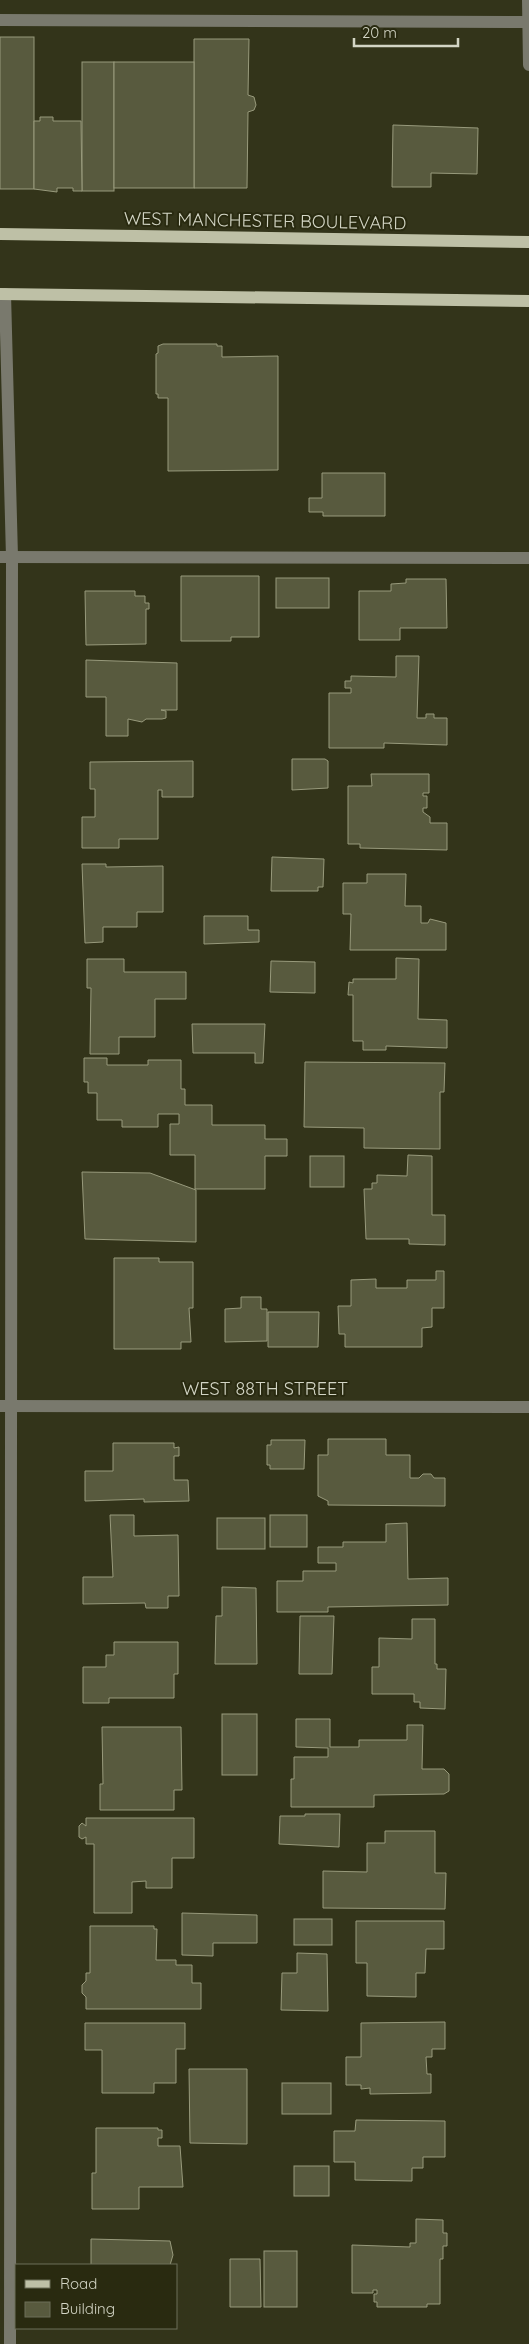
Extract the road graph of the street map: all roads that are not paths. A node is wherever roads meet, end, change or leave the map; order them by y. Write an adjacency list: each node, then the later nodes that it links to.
1 (528, 0): 3 (street)
2 (0, 20): 3 (street)
3 (529, 22): 4 (street)
4 (529, 65)
5 (0, 234): 6 (main road, WEST MANCHESTER BOULEVARD)
6 (529, 242)
7 (2, 294): 8 (main road); 9 (street)
8 (529, 301)
9 (6, 557): 10 (street); 11 (street)
10 (529, 558)
11 (6, 1406): 12 (street, WEST 88TH STREET); 13 (street)
12 (529, 1407)
13 (10, 2344)

